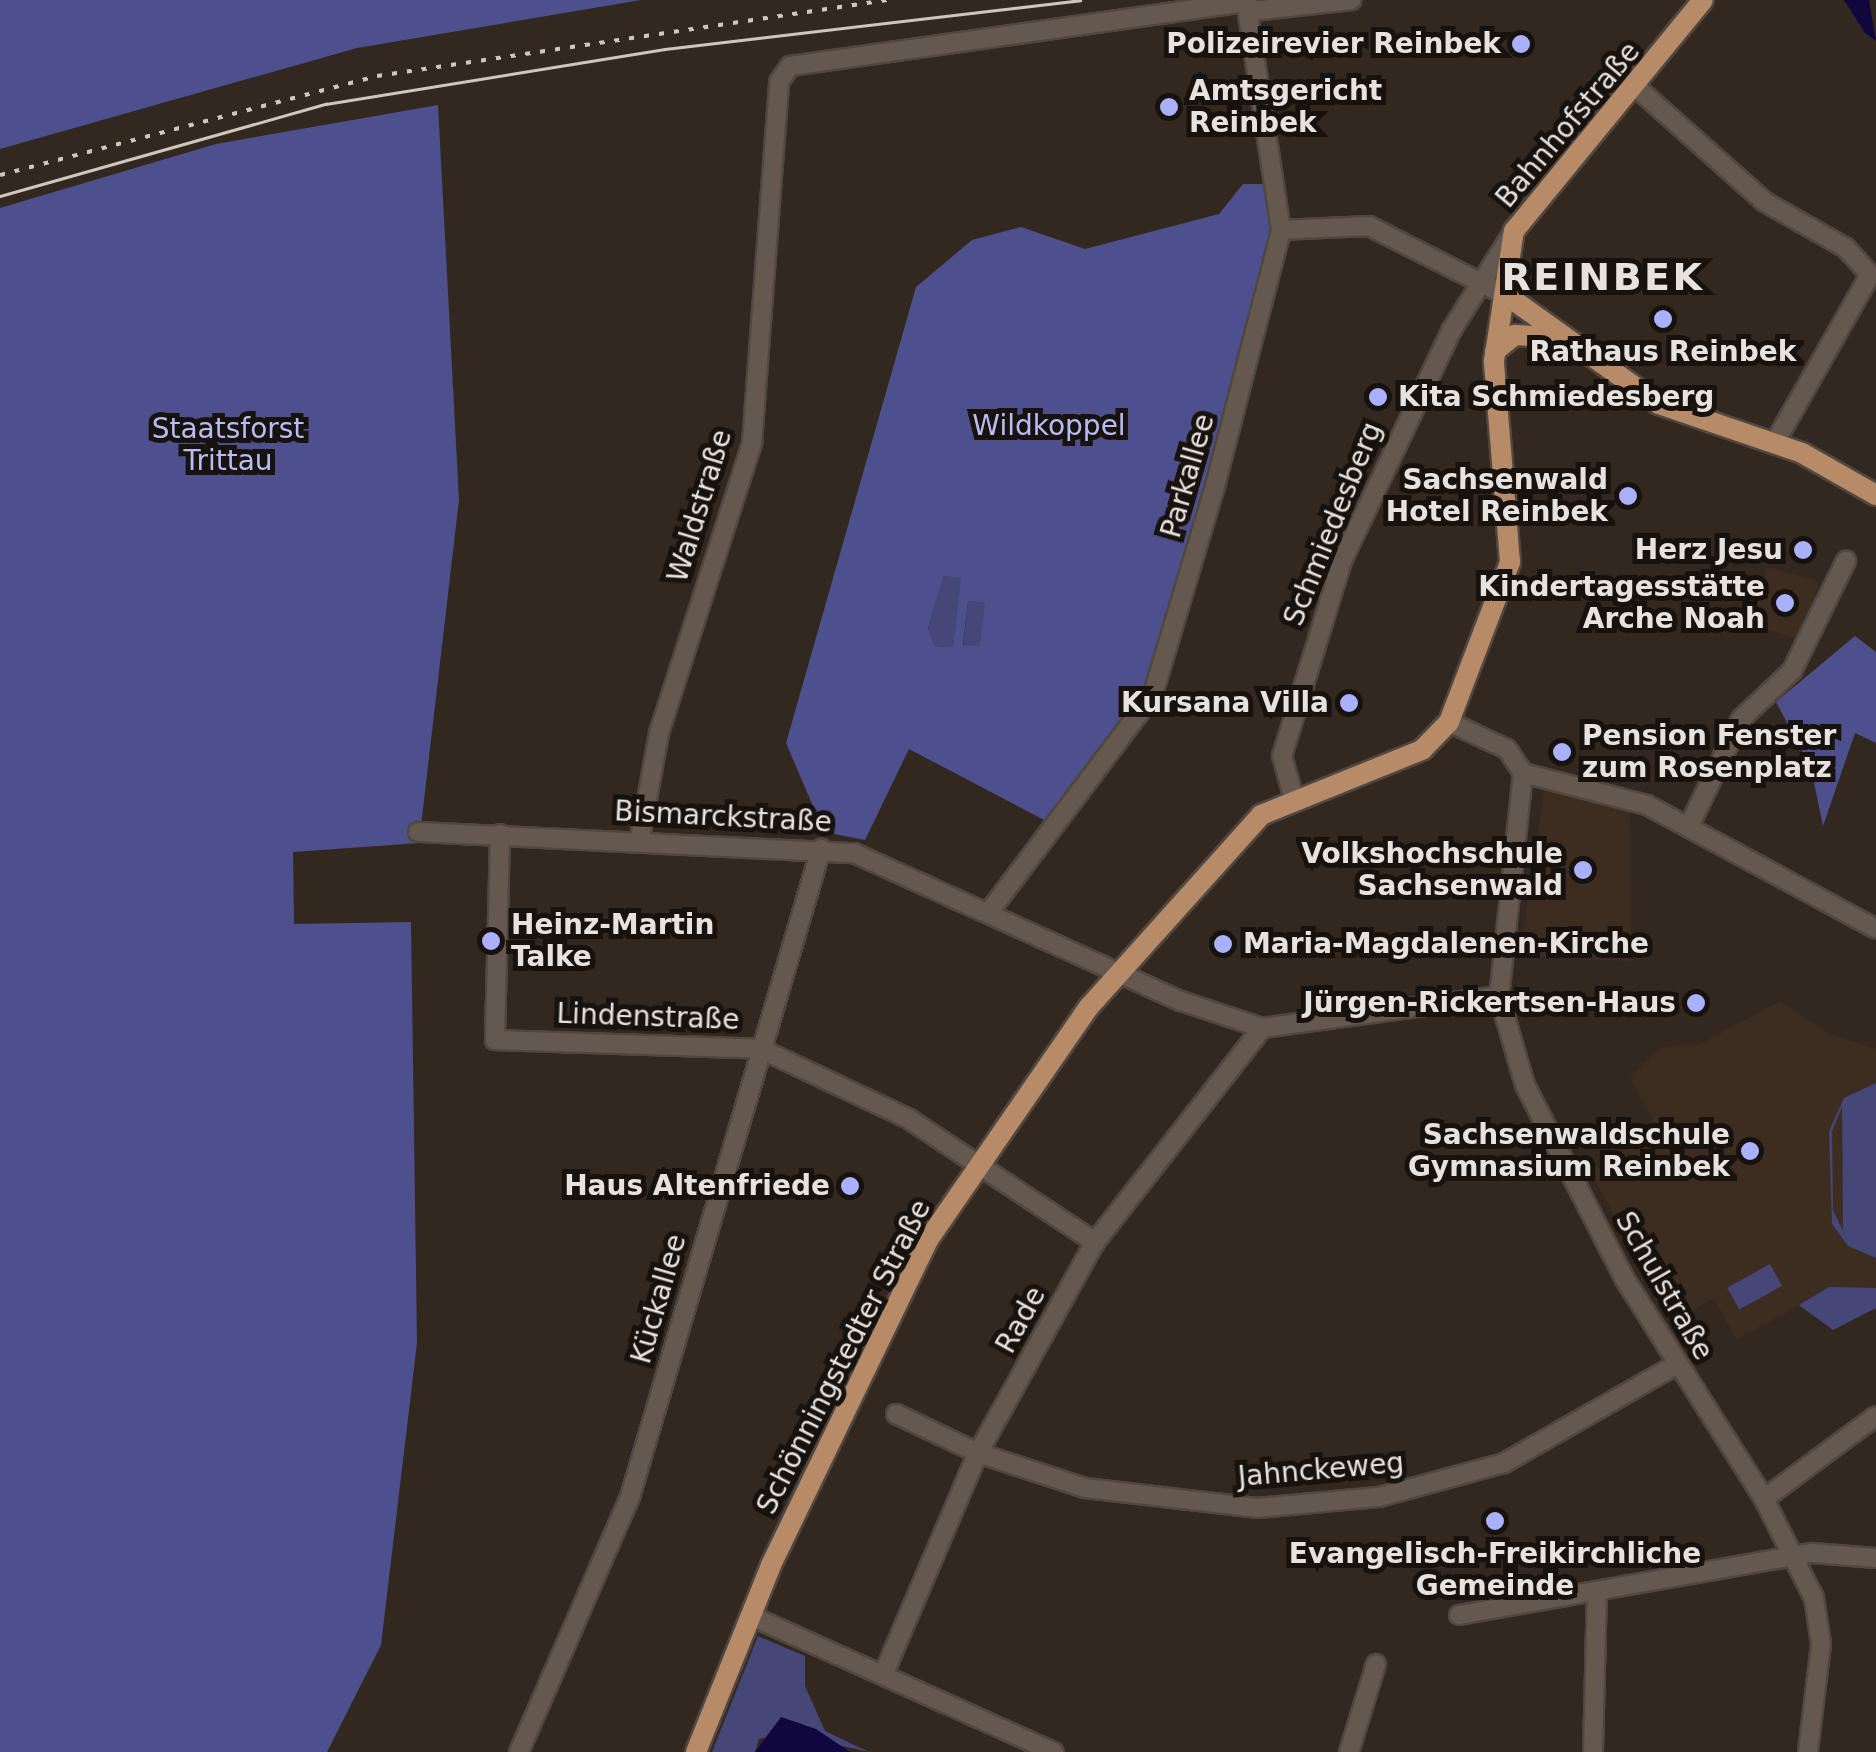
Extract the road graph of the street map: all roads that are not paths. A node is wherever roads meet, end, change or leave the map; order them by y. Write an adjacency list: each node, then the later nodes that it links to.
1 (1351, 0): 3 (street)
2 (1704, 0): 6 (main road, Bahnhofstraße)
3 (1246, 1): 5 (street); 7 (street, Parkallee)
4 (869, 37): 5 (street)
5 (884, 53): 23 (street, Waldstraße)
6 (1637, 88): 8 (main road, Bahnhofstraße); 14 (street)
7 (1281, 230): 9 (street); 25 (street, Parkallee)
8 (1514, 231): 9 (street, Schmiedesberg); 10 (main road, Bahnhofstraße)
9 (1475, 287): 10 (street); 19 (street, Schmiedesberg)
10 (1509, 297): 11 (main road, Bahnhofstraße); 12 (main road)
11 (1503, 323): 12 (main road); 13 (main road, Bahnhofstraße)
12 (1549, 334): 13 (main road); 14 (main road)
13 (1495, 350): 17 (main road, Bahnhofstraße)
14 (1774, 444): 15 (main road)
15 (1876, 495)
16 (1846, 561): 20 (street)
17 (1449, 722): 18 (street); 19 (main road, Schönningstedter Straße)
18 (1524, 773): 20 (street); 28 (street, Schulstraße)
19 (1294, 799): 27 (main road, Schönningstedter Straße)
20 (1690, 824): 26 (street)
21 (418, 832): 22 (street, Bismarckstraße)
22 (500, 834): 23 (street, Bismarckstraße); 30 (street, Lindenstraße)
23 (640, 838): 24 (street, Bismarckstraße)
24 (821, 849): 25 (street, Bismarckstraße); 30 (street, Kückallee)
25 (989, 912): 27 (street, Bismarckstraße)
26 (1876, 929)
27 (1119, 970): 29 (street, Bismarckstraße); 31 (main road, Schönningstedter Straße)
28 (1499, 996): 29 (street); 33 (street, Schulstraße)
29 (1262, 1028): 32 (street, Rade)
30 (761, 1049): 31 (street, Lindenstraße); 45 (street, Kückallee)
31 (976, 1164): 32 (street, Lindenstraße); 42 (main road, Schönningstedter Straße)
32 (1095, 1242): 36 (street, Rade)
33 (1676, 1365): 36 (street, Jahnckeweg); 37 (street, Schulstraße)
34 (896, 1414): 36 (street, Jahnckeweg)
35 (1876, 1416): 37 (street)
36 (978, 1454): 44 (street, Rade)
37 (1764, 1499): 38 (street, Schulstraße)
38 (1797, 1556): 39 (street); 40 (street); 50 (street, Schulstraße)
39 (1876, 1558)
40 (1597, 1591): 41 (street); 49 (street)
41 (1459, 1615)
42 (751, 1616): 44 (street); 46 (main road, Schönningstedter Straße)
43 (1376, 1664): 48 (street)
44 (884, 1673): 47 (street)
45 (518, 1752)
46 (696, 1752)
47 (1054, 1752)
48 (1349, 1752)
49 (1593, 1752)
50 (1808, 1752)

